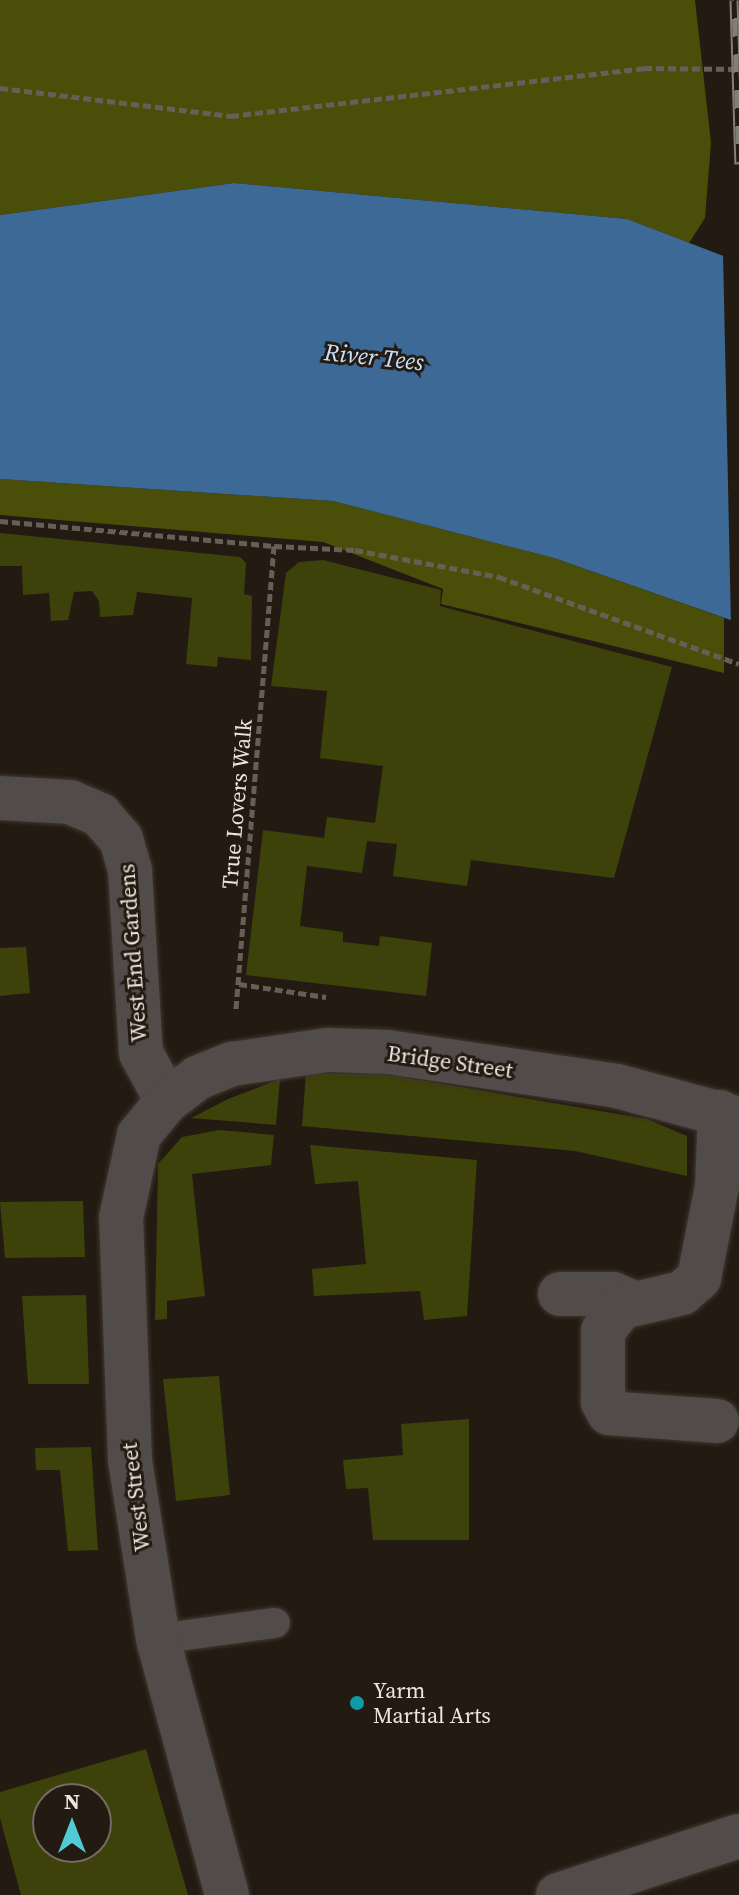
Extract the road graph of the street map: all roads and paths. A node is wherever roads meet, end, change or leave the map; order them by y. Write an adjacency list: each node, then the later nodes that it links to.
1 (739, 69): 2 (path)
2 (0, 88)
3 (0, 521): 4 (path)
4 (274, 546): 5 (path); 7 (path, True Lovers Walk)
5 (739, 664)
6 (0, 798): 8 (street, West End Gardens)
7 (232, 1064): 8 (street, Bridge Street); 9 (street, Bridge Street)
8 (167, 1101): 14 (street, West Street)
9 (730, 1116): 11 (street)
10 (560, 1294): 11 (street)
11 (633, 1303): 12 (street)
12 (717, 1421)
13 (275, 1623): 14 (lane)
14 (158, 1639): 16 (street, West Street)
15 (739, 1836): 17 (street)
16 (227, 1895)
17 (558, 1895)

